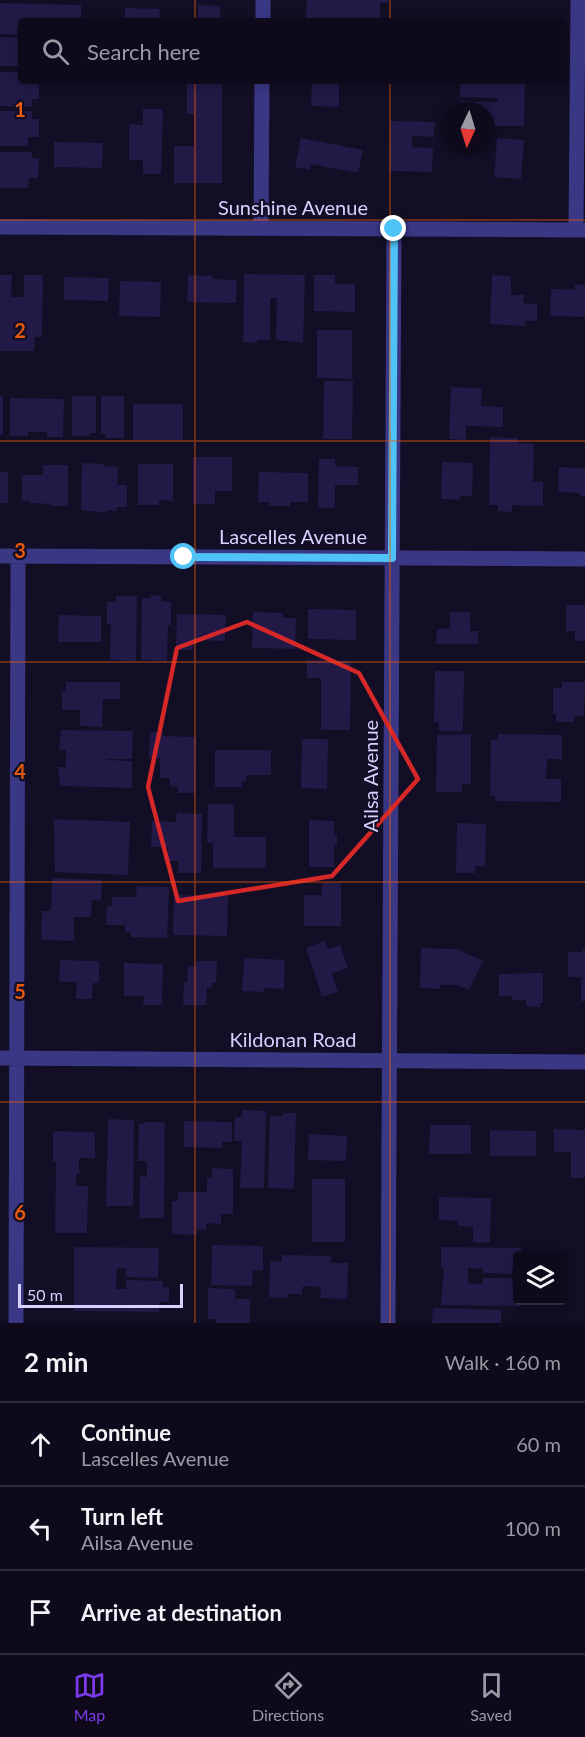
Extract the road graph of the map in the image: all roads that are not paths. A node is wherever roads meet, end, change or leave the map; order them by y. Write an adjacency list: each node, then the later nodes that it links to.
1 (263, 0): 3 (street)
2 (578, 0): 8 (street)
3 (263, 18)
4 (262, 84): 6 (street)
5 (0, 227): 6 (street, Sunshine Avenue)
6 (261, 228): 7 (street, Sunshine Avenue)
7 (394, 229): 8 (street, Sunshine Avenue); 11 (street, Ailsa Avenue)
8 (580, 230)
9 (0, 556): 10 (street, Lascelles Avenue)
10 (18, 556): 11 (street, Lascelles Avenue); 14 (street)
11 (392, 558): 12 (street, Lascelles Avenue); 15 (street, Ailsa Avenue)
12 (585, 559)
13 (0, 1058): 14 (street, Kildonan Road)
14 (17, 1058): 15 (street, Kildonan Road); 17 (street)
15 (389, 1061): 16 (street, Kildonan Road); 18 (street, Ailsa Avenue)
16 (585, 1062)
17 (16, 1323)
18 (388, 1323)

